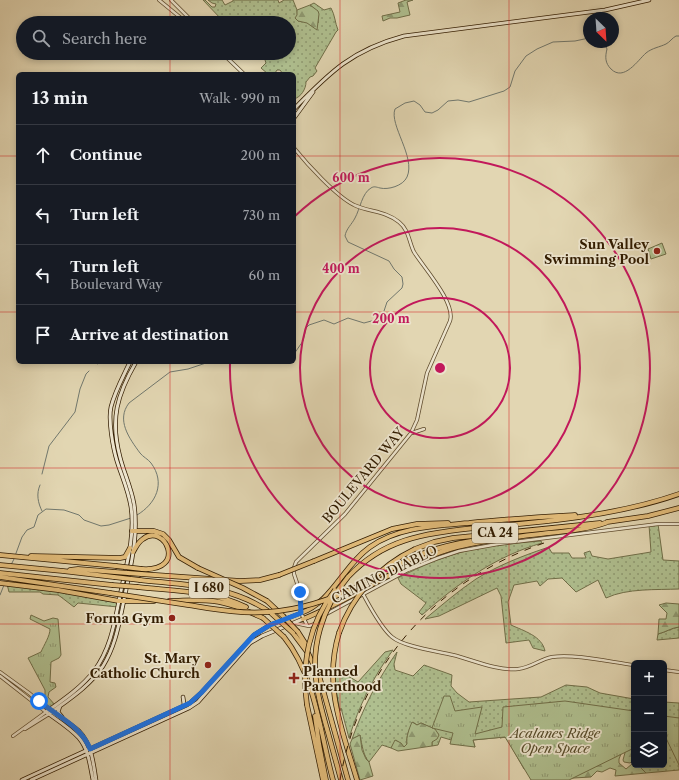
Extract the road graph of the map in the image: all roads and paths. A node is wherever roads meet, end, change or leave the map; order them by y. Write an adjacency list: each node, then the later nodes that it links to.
1 (159, 0): 4 (street)
2 (171, 0): 5 (street)
3 (649, 0): 8 (main road)
4 (178, 16)
5 (187, 16)
6 (229, 60): 7 (street)
7 (242, 72)
8 (314, 90): 9 (main road); 10 (main road)
9 (296, 107)
10 (296, 115)
11 (296, 150): 15 (street, BOULEVARD WAY)
12 (129, 364): 17 (main road)
13 (135, 364): 17 (main road)
14 (424, 429): 15 (street)
15 (411, 433): 37 (street, BOULEVARD WAY)
16 (679, 494): 19 (highway, CA 24)
17 (132, 508): 24 (main road); 24 (main road)
18 (679, 508): 20 (highway, CA 24)
19 (600, 514): 21 (highway, CA 24); 33 (highway)
20 (608, 522): 23 (highway, CA 24); 39 (highway)
21 (456, 524): 29 (highway, bridge); 37 (highway)
22 (679, 524): 35 (street, CAMINO DIABLO)
23 (577, 526): 32 (highway, bridge); 66 (highway, CA 24, bridge)
24 (134, 531): 25 (main road); 42 (highway, bridge)
25 (132, 550): 27 (highway); 27 (highway, bridge); 36 (main road)
26 (2, 556): 27 (highway)
27 (27, 557)
28 (0, 565): 29 (highway, I 680)
29 (63, 571): 42 (highway, I 680, bridge)
30 (0, 573): 32 (highway, I 680)
31 (0, 577): 32 (highway)
32 (19, 577): 38 (highway, I 680, bridge)
33 (348, 577): 62 (highway, bridge); 64 (highway, bridge)
34 (0, 583): 36 (highway)
35 (363, 594): 41 (street, CAMINO DIABLO); 43 (street)
36 (121, 601): 38 (highway); 49 (main road); 52 (main road)
37 (301, 613): 39 (street); 50 (main road)
38 (263, 618): 51 (highway, I 680, bridge)
39 (303, 619): 40 (main road); 41 (street)
40 (293, 623): 41 (street); 56 (main road)
41 (307, 625)
42 (295, 632): 65 (highway)
43 (631, 665)
44 (667, 670): 46 (street)
45 (0, 672): 52 (street)
46 (679, 672)
47 (0, 676): 52 (street)
48 (184, 697): 50 (main road)
49 (60, 706): 52 (main road); 53 (main road)
50 (183, 706): 54 (main road)
51 (316, 710): 62 (highway); 63 (highway, I 680)
52 (49, 712): 52 (street); 53 (main road); 55 (main road)
53 (71, 725): 54 (main road)
54 (90, 749): 55 (main road); 56 (main road)
55 (86, 751): 57 (main road); 58 (main road)
56 (92, 753): 57 (main road); 61 (main road)
57 (88, 755): 59 (main road); 60 (main road)
58 (22, 780)
59 (31, 780)
60 (93, 780)
61 (96, 780)
62 (325, 780)
63 (333, 780)
64 (341, 780)
65 (348, 780)
66 (357, 780)

